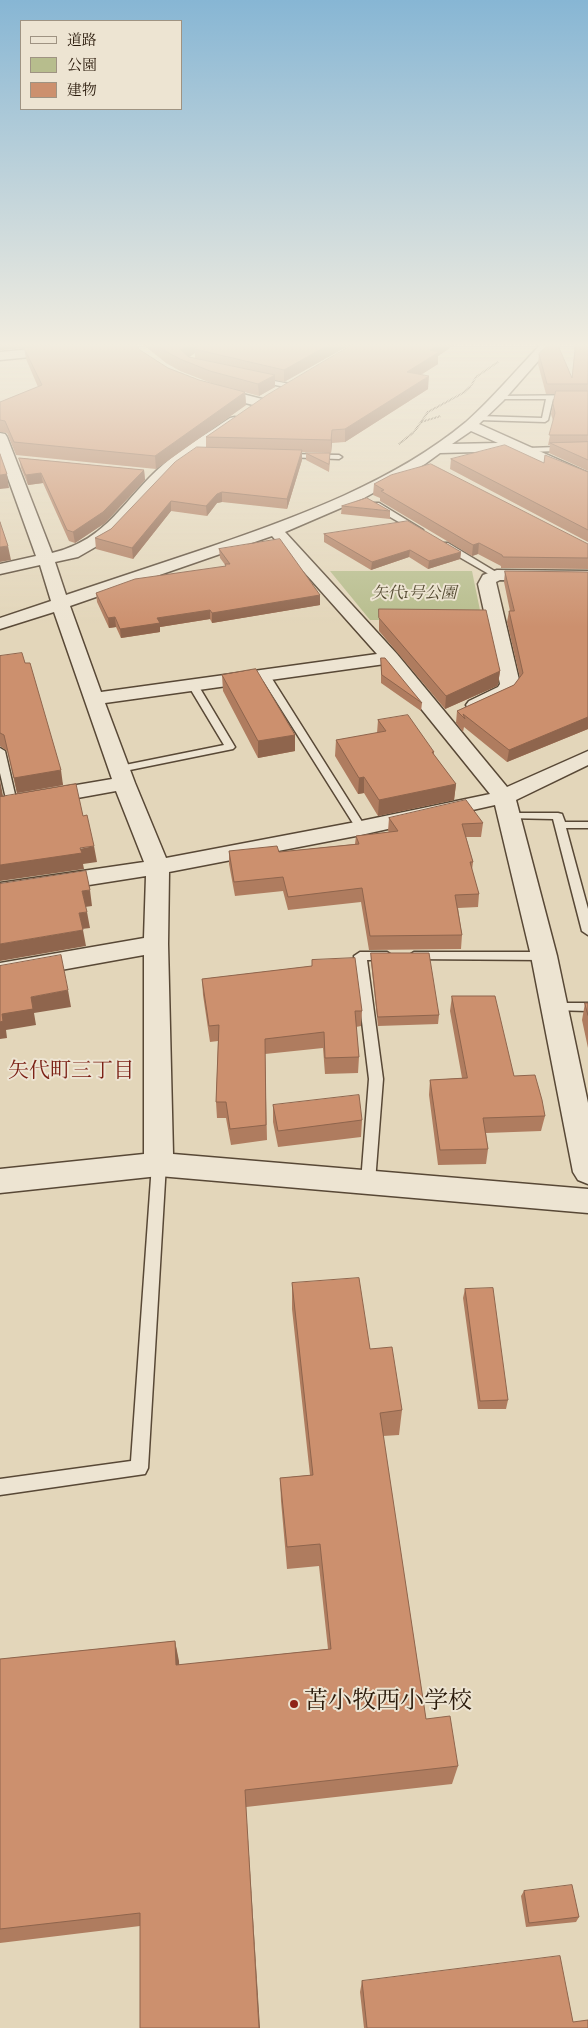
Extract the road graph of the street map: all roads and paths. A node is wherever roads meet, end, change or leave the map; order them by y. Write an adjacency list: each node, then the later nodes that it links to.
1 (0, 437): 13 (street)
2 (210, 438): 10 (street)
3 (408, 438): 8 (path)
4 (450, 438): 9 (street)
5 (504, 438): 6 (street)
6 (523, 448): 7 (lane); 9 (street); 20 (street)
7 (588, 448)
8 (393, 449)
9 (434, 449): 15 (street)
10 (188, 453): 11 (lane); 19 (street)
11 (207, 454)
12 (273, 455): 14 (lane)
13 (5, 456): 16 (street); 25 (street)
14 (339, 457)
15 (420, 461): 17 (street); 21 (street)
16 (28, 463)
17 (436, 470)
18 (140, 474): 19 (street)
19 (159, 476): 25 (street)
20 (588, 479)
21 (359, 495): 22 (street); 23 (lane)
22 (275, 530): 29 (street); 31 (street)
23 (428, 535)
24 (437, 540): 27 (lane)
25 (46, 561): 26 (street); 29 (street)
26 (0, 569)
27 (497, 575): 28 (street); 35 (street)
28 (588, 576)
29 (61, 604): 30 (street); 34 (street)
30 (0, 624)
31 (390, 658): 32 (street); 35 (street)
32 (264, 674): 33 (street); 43 (lane)
33 (193, 685): 34 (street); 38 (lane)
34 (95, 699): 38 (street)
35 (442, 720): 40 (street)
36 (0, 751): 39 (lane)
37 (588, 757): 40 (street)
38 (122, 776): 39 (street); 44 (street)
39 (6, 804)
40 (507, 806): 41 (lane); 43 (street); 48 (street)
41 (560, 825): 42 (lane); 46 (lane)
42 (588, 825)
43 (361, 828): 44 (street)
44 (158, 868): 45 (street); 47 (street)
45 (0, 891)
46 (588, 931)
47 (156, 944): 49 (street); 52 (street)
48 (544, 956): 50 (street); 55 (lane)
49 (0, 972)
50 (555, 1007): 51 (lane); 53 (street)
51 (588, 1007)
52 (159, 1164): 54 (street); 55 (street); 57 (lane)
53 (588, 1172)
54 (0, 1181)
55 (368, 1182): 56 (street)
56 (588, 1202)
57 (0, 1487)

